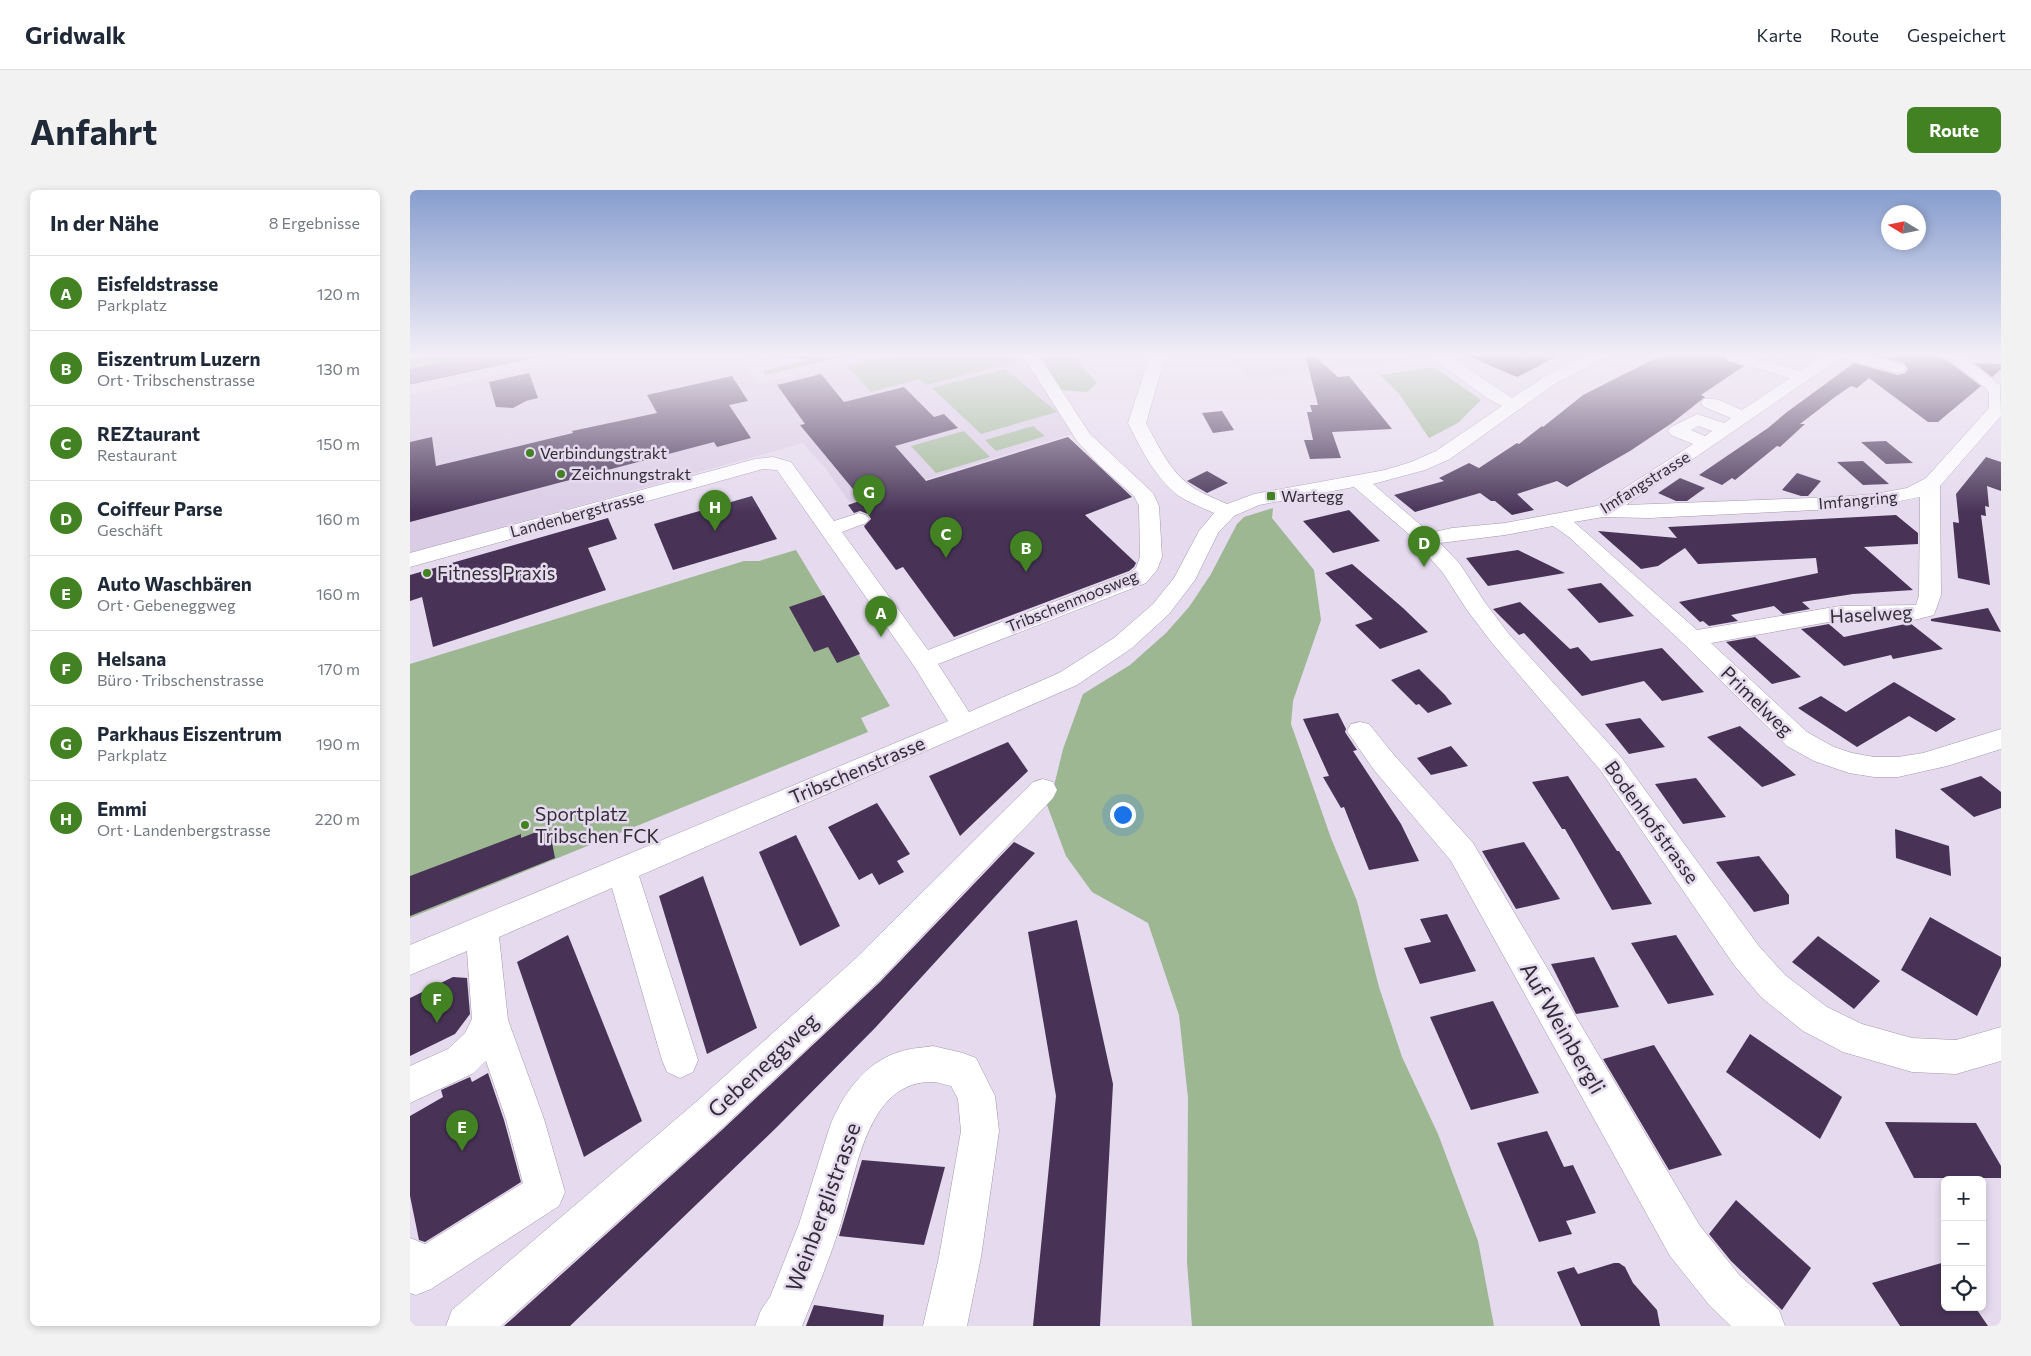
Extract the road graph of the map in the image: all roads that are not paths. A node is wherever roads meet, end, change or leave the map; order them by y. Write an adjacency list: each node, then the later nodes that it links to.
1 (1064, 407): 21 (street, Tribschenmoosweg)
2 (1142, 407): 13 (street)
3 (1510, 407): 11 (street)
4 (1724, 407): 7 (street)
5 (1760, 407): 7 (street, Imfangstrasse)
6 (1998, 407): 12 (street, Imfangring)
7 (1749, 414): 8 (street); 9 (street, Imfangstrasse)
8 (1775, 417)
9 (1714, 437): 10 (street); 14 (street, Imfangstrasse)
10 (1734, 448)
11 (1357, 480): 13 (street); 18 (street, Bodenhofstrasse)
12 (1930, 484): 14 (street, Imfangring); 20 (street, Haselweg)
13 (1236, 507): 22 (street, Tribschenstrasse)
14 (1603, 511): 16 (street, Imfangstrasse)
15 (859, 519): 17 (street)
16 (1557, 520): 18 (street, Imfangstrasse); 20 (street, Primelweg)
17 (829, 529): 19 (street, Landenbergstrasse); 21 (street)
18 (1426, 540): 30 (street, Bodenhofstrasse)
19 (410, 560)
20 (1692, 639): 24 (street, Primelweg)
21 (923, 661): 22 (street)
22 (964, 725): 26 (street, Tribschenstrasse)
23 (1360, 731): 37 (street, Auf Weinbergli)
24 (2001, 739)
25 (1043, 790): 34 (street, Gebeneggweg)
26 (622, 870): 27 (street, Tribschenstrasse); 31 (street)
27 (482, 929): 28 (street, Tribschenstrasse); 29 (street)
28 (410, 960)
29 (490, 1020): 32 (street); 33 (street)
30 (2001, 1044)
31 (680, 1060)
32 (410, 1085)
33 (410, 1259)
34 (468, 1326)
35 (777, 1326): 36 (street, Weinberglistrasse)
36 (944, 1326)
37 (1763, 1326)

